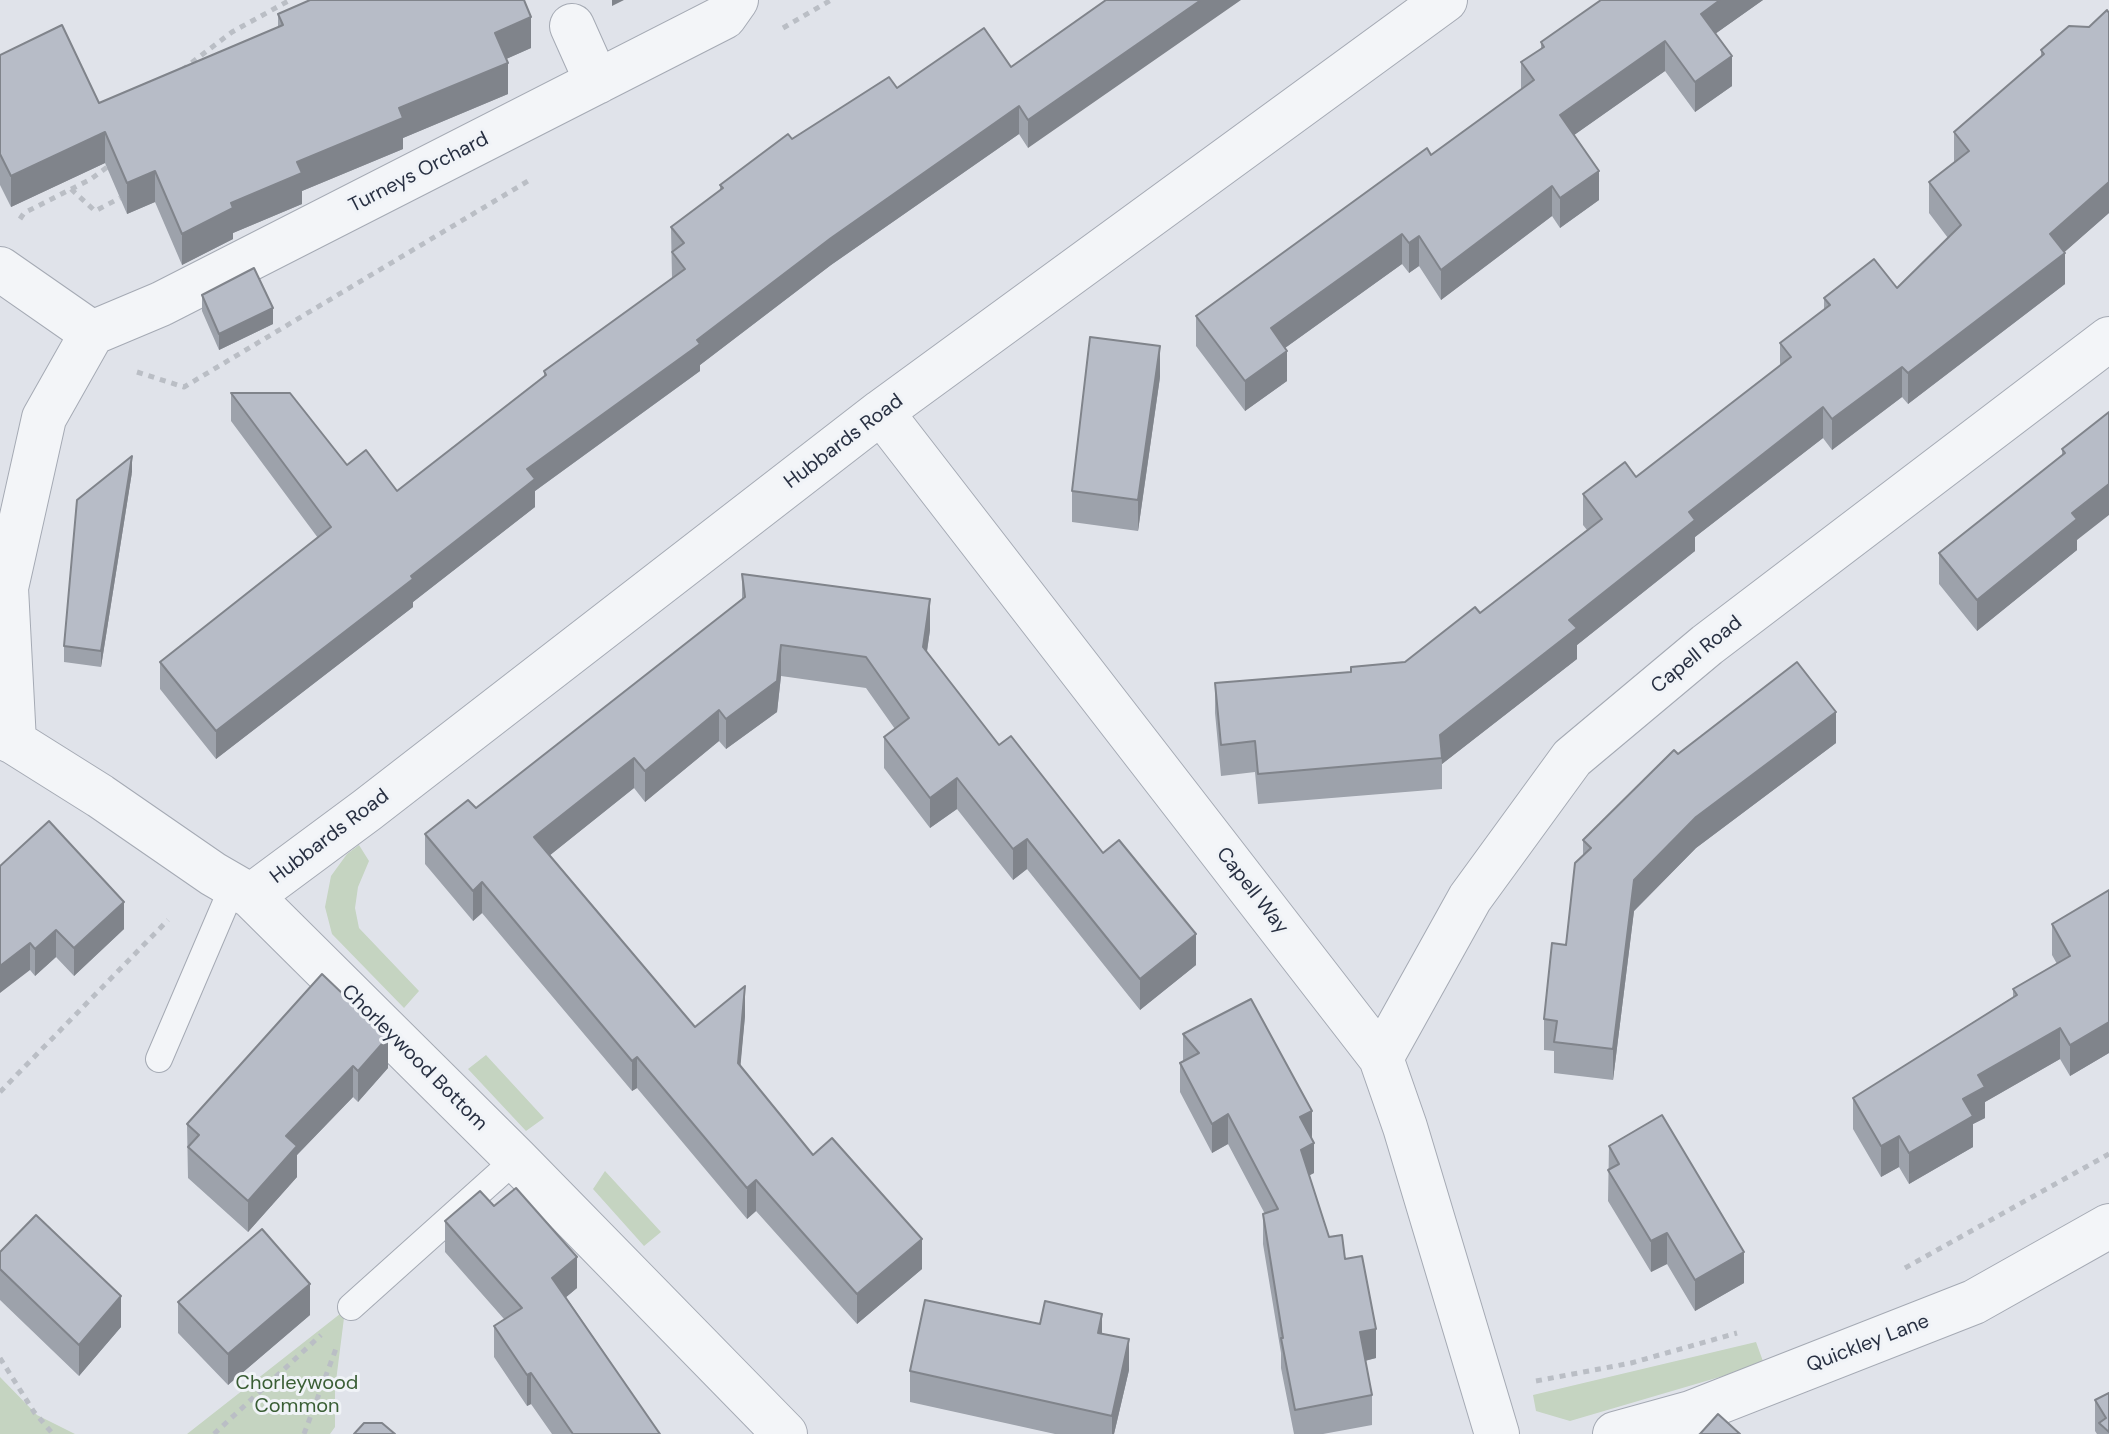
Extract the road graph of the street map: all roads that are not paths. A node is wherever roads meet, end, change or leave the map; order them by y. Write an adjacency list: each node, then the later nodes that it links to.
1 (736, 0): 4 (street, Turneys Orchard)
2 (1445, 0): 8 (street, Hubbards Road)
3 (572, 26): 4 (street)
4 (597, 82): 6 (street, Turneys Orchard)
5 (0, 269): 6 (street)
6 (92, 333): 9 (street)
7 (2109, 339): 12 (street, Capell Road)
8 (881, 412): 11 (street, Hubbards Road); 12 (street, Capell Way)
9 (3, 592): 10 (street)
10 (7, 739): 11 (street, Chorleywood Bottom)
11 (232, 885): 13 (lane); 14 (street, Chorleywood Bottom)
12 (1381, 1058): 18 (street, Capell Way)
13 (159, 1059)
14 (516, 1159): 16 (lane); 17 (street, Chorleywood Bottom)
15 (2109, 1226): 19 (street, Quickley Lane)
16 (351, 1307)
17 (785, 1434)
18 (1497, 1434)
19 (1615, 1434)

